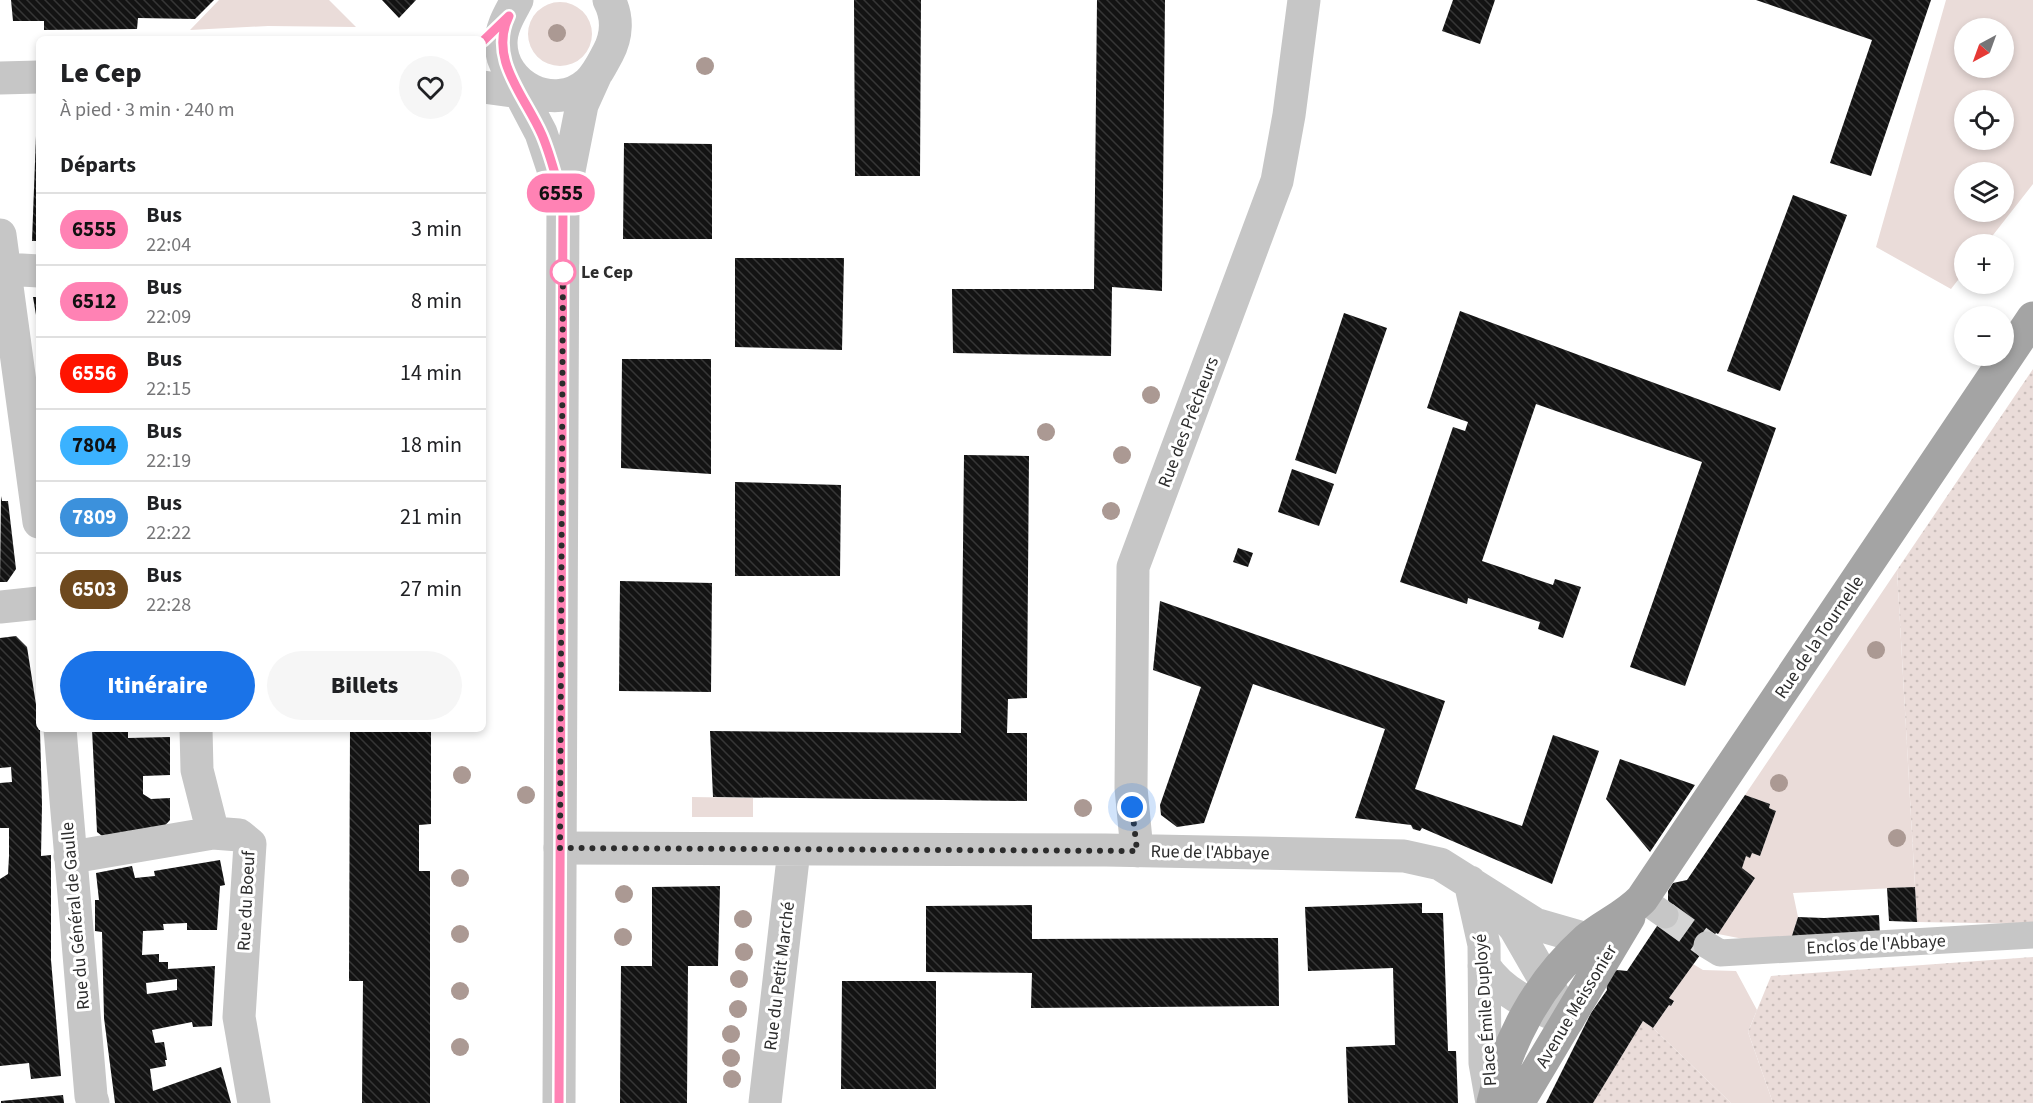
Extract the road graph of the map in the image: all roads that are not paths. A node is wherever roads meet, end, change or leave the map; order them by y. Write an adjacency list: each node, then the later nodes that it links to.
1 (609, 0): 5 (street)
2 (636, 0): 5 (street)
3 (1304, 0): 24 (street, Rue des Prêcheurs)
4 (513, 8): 6 (street); 10 (street)
5 (614, 37): 7 (street)
6 (486, 39)
7 (596, 74): 10 (street); 11 (street)
8 (36, 77): 9 (street)
9 (0, 78)
10 (514, 86): 11 (street)
11 (563, 201): 22 (street)
12 (0, 236): 13 (street)
13 (4, 269): 14 (street); 16 (street)
14 (36, 271)
15 (2033, 318): 27 (main road, Rue de la Tournelle)
16 (36, 500)
17 (36, 603): 18 (street)
18 (0, 607)
19 (60, 732): 25 (street, Rue du Général de Gaulle)
20 (196, 732): 21 (street)
21 (213, 833): 25 (street); 35 (street, Rue du Boeuf)
22 (560, 848): 23 (street, Rue de l'Abbaye); 36 (street)
23 (794, 850): 24 (street, Rue de l'Abbaye); 37 (street, Rue du Petit Marché)
24 (1137, 851): 26 (street, Rue de l'Abbaye)
25 (70, 856): 34 (street, Rue du Général de Gaulle)
26 (1470, 882): 29 (street, Rue de l'Abbaye); 31 (street, Place Émile Duployé); 32 (street)
27 (1647, 907): 29 (main road, Rue de la Tournelle); 33 (main road, Avenue Meissonier)
28 (2033, 935): 30 (street, Enclos de l'Abbaye)
29 (1587, 939): 32 (main road, Avenue Meissonier)
30 (1713, 949)
31 (1484, 966): 32 (street); 38 (street, Place Émile Duployé)
32 (1539, 994): 33 (street); 38 (main road, Avenue Meissonier)
33 (1568, 1020): 39 (main road, Avenue Meissonier)
34 (93, 1103)
35 (254, 1103)
36 (559, 1103)
37 (765, 1103)
38 (1493, 1103)
39 (1518, 1103)

